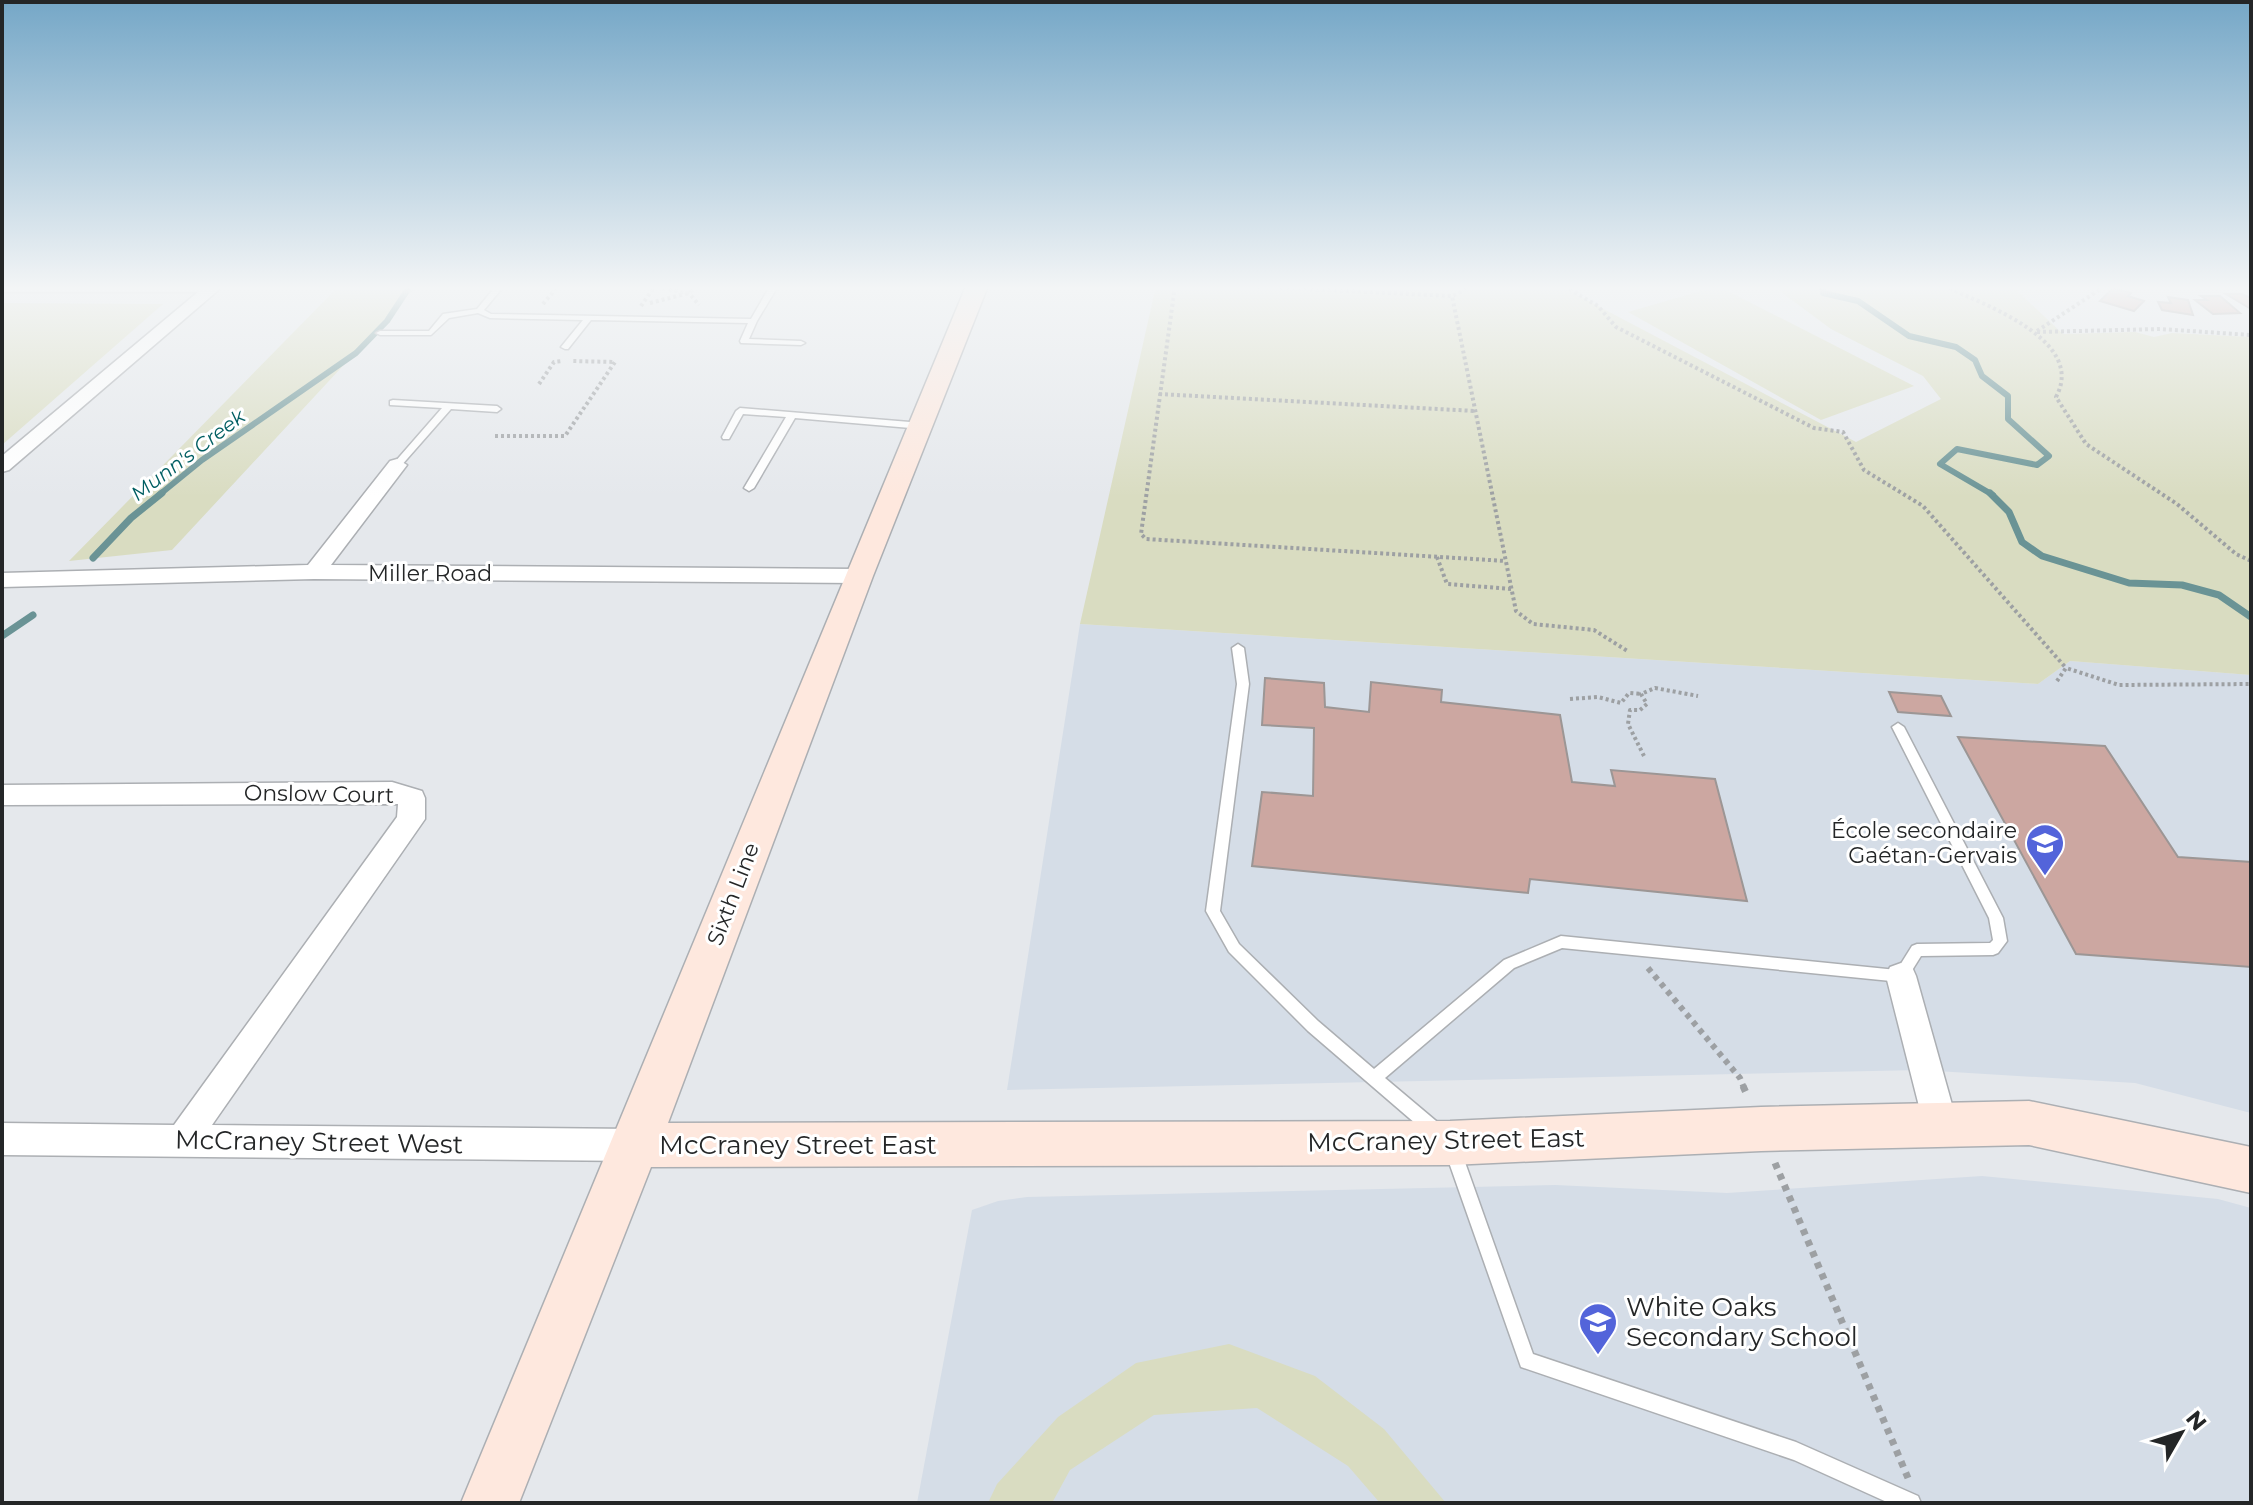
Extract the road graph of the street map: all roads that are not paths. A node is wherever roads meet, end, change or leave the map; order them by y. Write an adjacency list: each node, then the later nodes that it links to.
1 (132, 356): 10 (street)
2 (949, 356): 7 (street, Sixth Line)
3 (393, 403): 4 (lane)
4 (449, 406): 5 (lane); 9 (lane)
5 (497, 409)
6 (792, 415): 7 (lane); 8 (lane); 11 (lane)
7 (922, 426): 13 (street, Sixth Line)
8 (726, 437)
9 (397, 465): 12 (street)
10 (2, 466)
11 (749, 488)
12 (314, 572): 13 (street, Miller Road); 14 (street, Miller Road)
13 (858, 576): 24 (street, Sixth Line)
14 (2, 580)
15 (1238, 648): 19 (lane)
16 (1898, 727): 18 (lane)
17 (2, 795): 22 (street, Onslow Court)
18 (1901, 976): 19 (lane); 20 (street)
19 (1374, 1078): 23 (lane)
20 (1941, 1126): 23 (street, McCraney Street East); 25 (street, McCraney Street East)
21 (2, 1139): 22 (street, McCraney Street West)
22 (183, 1141): 24 (street, McCraney Street West)
23 (1450, 1143): 24 (street, McCraney Street East); 26 (lane)
24 (636, 1145): 27 (street, Sixth Line)
25 (2250, 1173)
26 (1912, 1496)
27 (490, 1503)

